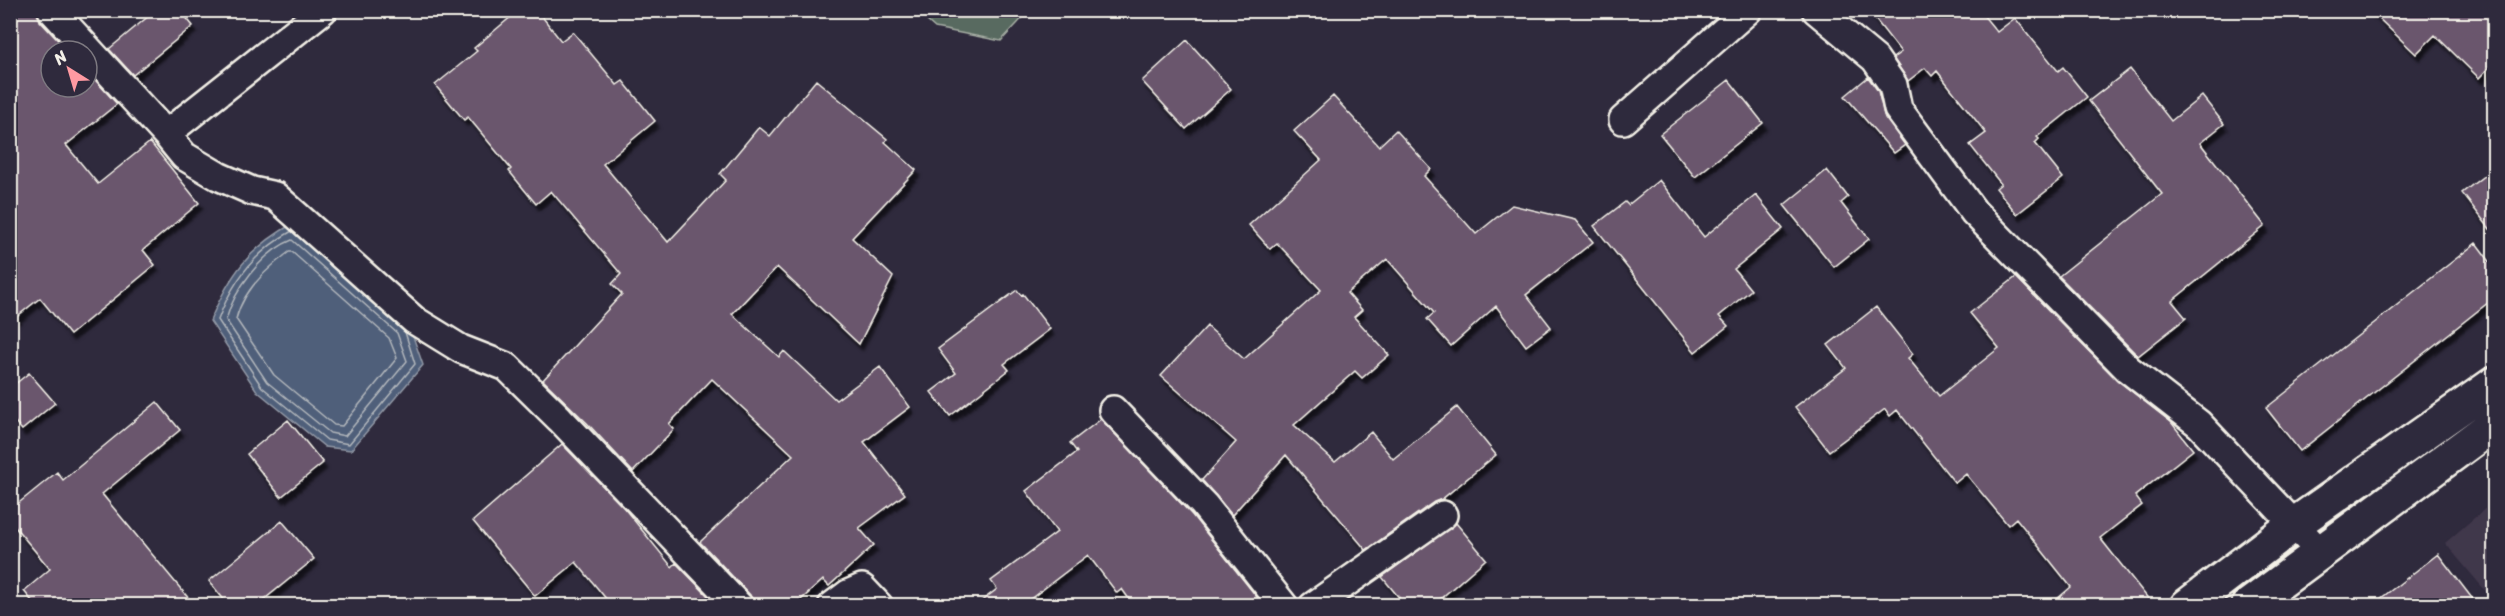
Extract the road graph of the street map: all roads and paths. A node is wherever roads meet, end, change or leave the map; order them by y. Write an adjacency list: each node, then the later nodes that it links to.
1 (52, 10): 6 (street)
2 (323, 10): 6 (street)
3 (1749, 10): 5 (street)
4 (1816, 10): 11 (street)
5 (1623, 120)
6 (166, 134): 14 (street)
7 (2494, 384): 11 (main road)
8 (1113, 410): 16 (street)
9 (2494, 424): 12 (main road)
10 (1443, 515): 17 (street)
11 (2295, 524): 12 (street); 18 (main road)
12 (2320, 552): 19 (main road)
13 (871, 597): 15 (street)
14 (739, 606)
15 (832, 606)
16 (1284, 606)
17 (1313, 606)
18 (2187, 606)
19 (2248, 606)

